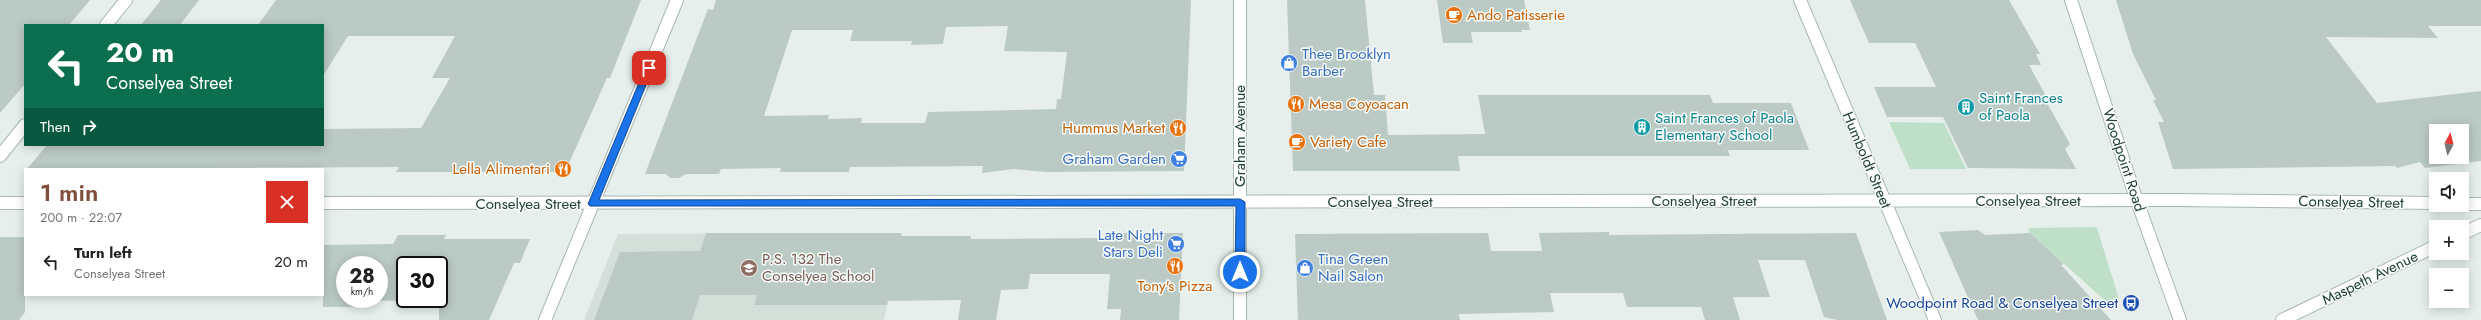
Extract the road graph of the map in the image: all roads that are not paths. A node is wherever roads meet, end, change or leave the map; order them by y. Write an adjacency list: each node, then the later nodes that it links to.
1 (126, 0): 6 (street)
2 (677, 0): 16 (street)
3 (1240, 0): 11 (street, Graham Avenue)
4 (1800, 0): 9 (street, Humboldt Street)
5 (2071, 0): 10 (street, Woodpoint Road)
6 (107, 24)
7 (24, 126): 8 (street)
8 (0, 156)
9 (1884, 201): 10 (street, Conselyea Street); 11 (street, Conselyea Street); 24 (street, Humboldt Street)
10 (2137, 201): 14 (street, Conselyea Street); 25 (street, Woodpoint Road)
11 (1240, 202): 16 (street, Conselyea Street); 23 (street, Graham Avenue)
12 (0, 203): 13 (street)
13 (24, 203)
14 (2429, 203)
15 (324, 204): 16 (street, Conselyea Street)
16 (593, 204): 22 (street)
17 (2469, 204): 18 (street)
18 (2481, 204)
19 (2481, 225): 20 (street)
20 (2469, 231)
21 (2429, 249): 26 (street, Maspeth Avenue)
22 (545, 320)
23 (1240, 320)
24 (1935, 320)
25 (2180, 320)
26 (2282, 320)

